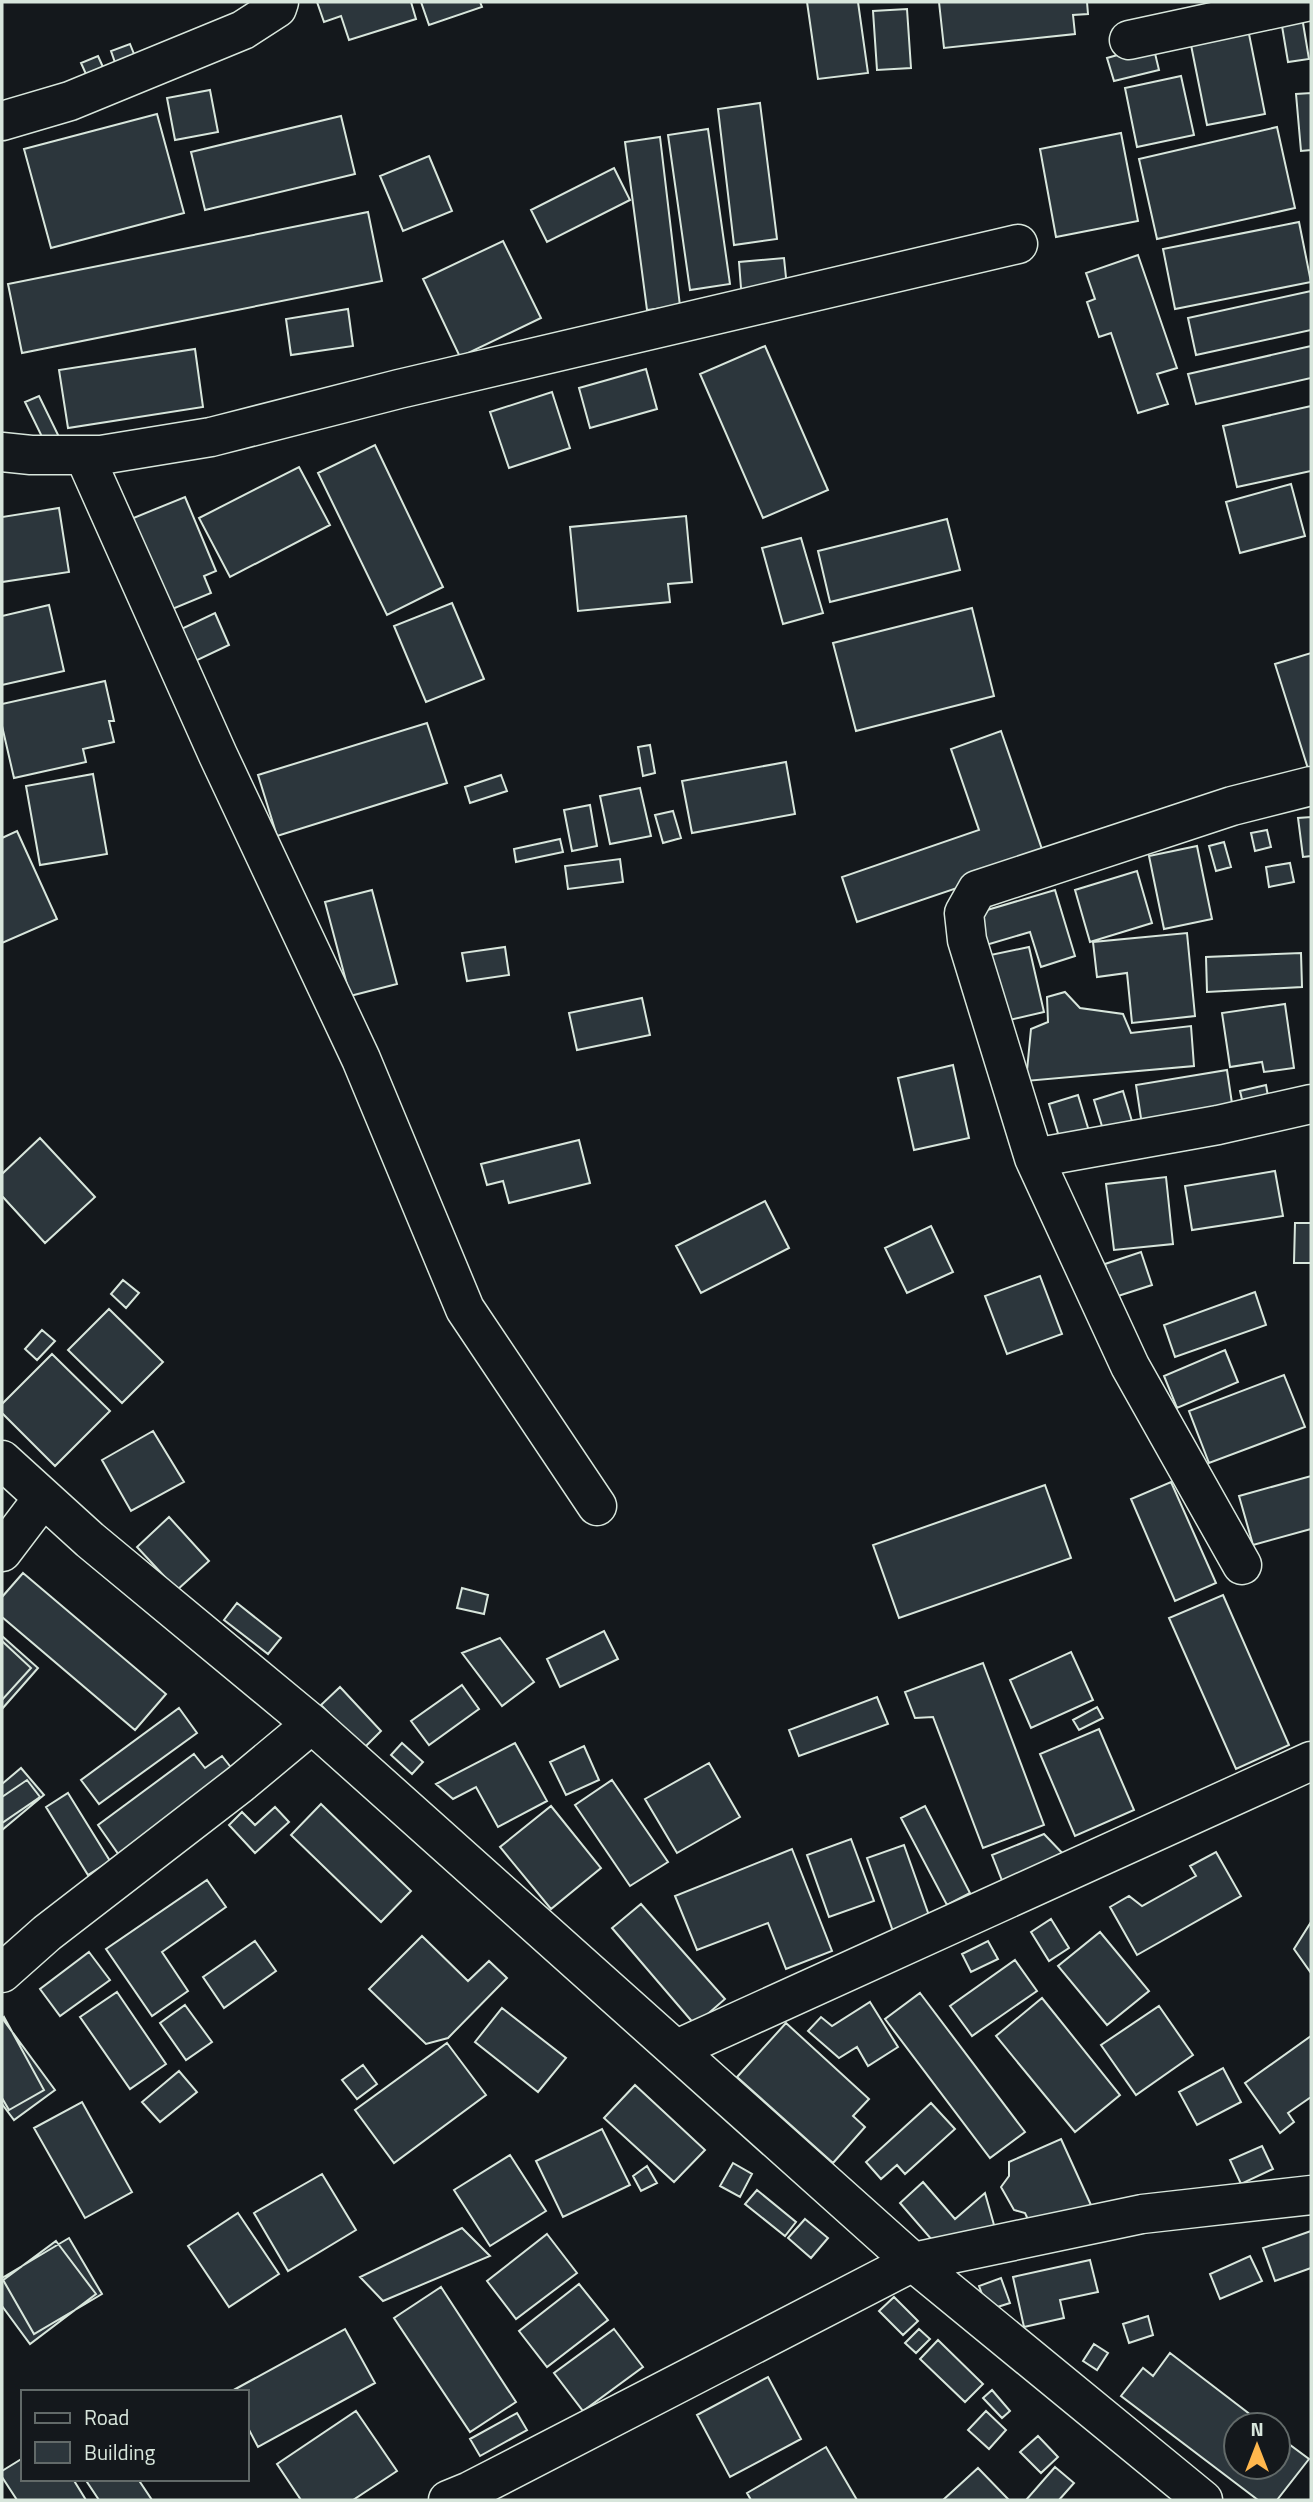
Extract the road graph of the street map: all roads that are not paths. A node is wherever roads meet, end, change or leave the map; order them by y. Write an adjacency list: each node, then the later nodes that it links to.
1 (279, 2): 4 (street)
2 (1306, 2): 3 (street)
3 (1129, 40)
4 (2, 121)
5 (1018, 244): 7 (street)
6 (2, 452): 7 (street)
7 (83, 455): 13 (street)
8 (1311, 786): 10 (street)
9 (1311, 1104): 10 (street)
10 (1034, 1158): 15 (street)
11 (2, 1460): 12 (street)
12 (43, 1498): 14 (street); 16 (street)
13 (597, 1507)
14 (2, 1552)
15 (1242, 1565)
16 (312, 1724): 18 (street); 19 (street)
17 (1311, 1761): 19 (street)
18 (2, 1973)
19 (677, 2049): 21 (street)
20 (1311, 2195): 21 (street)
21 (913, 2262): 22 (street); 23 (street)
22 (448, 2500)
23 (1203, 2500)

